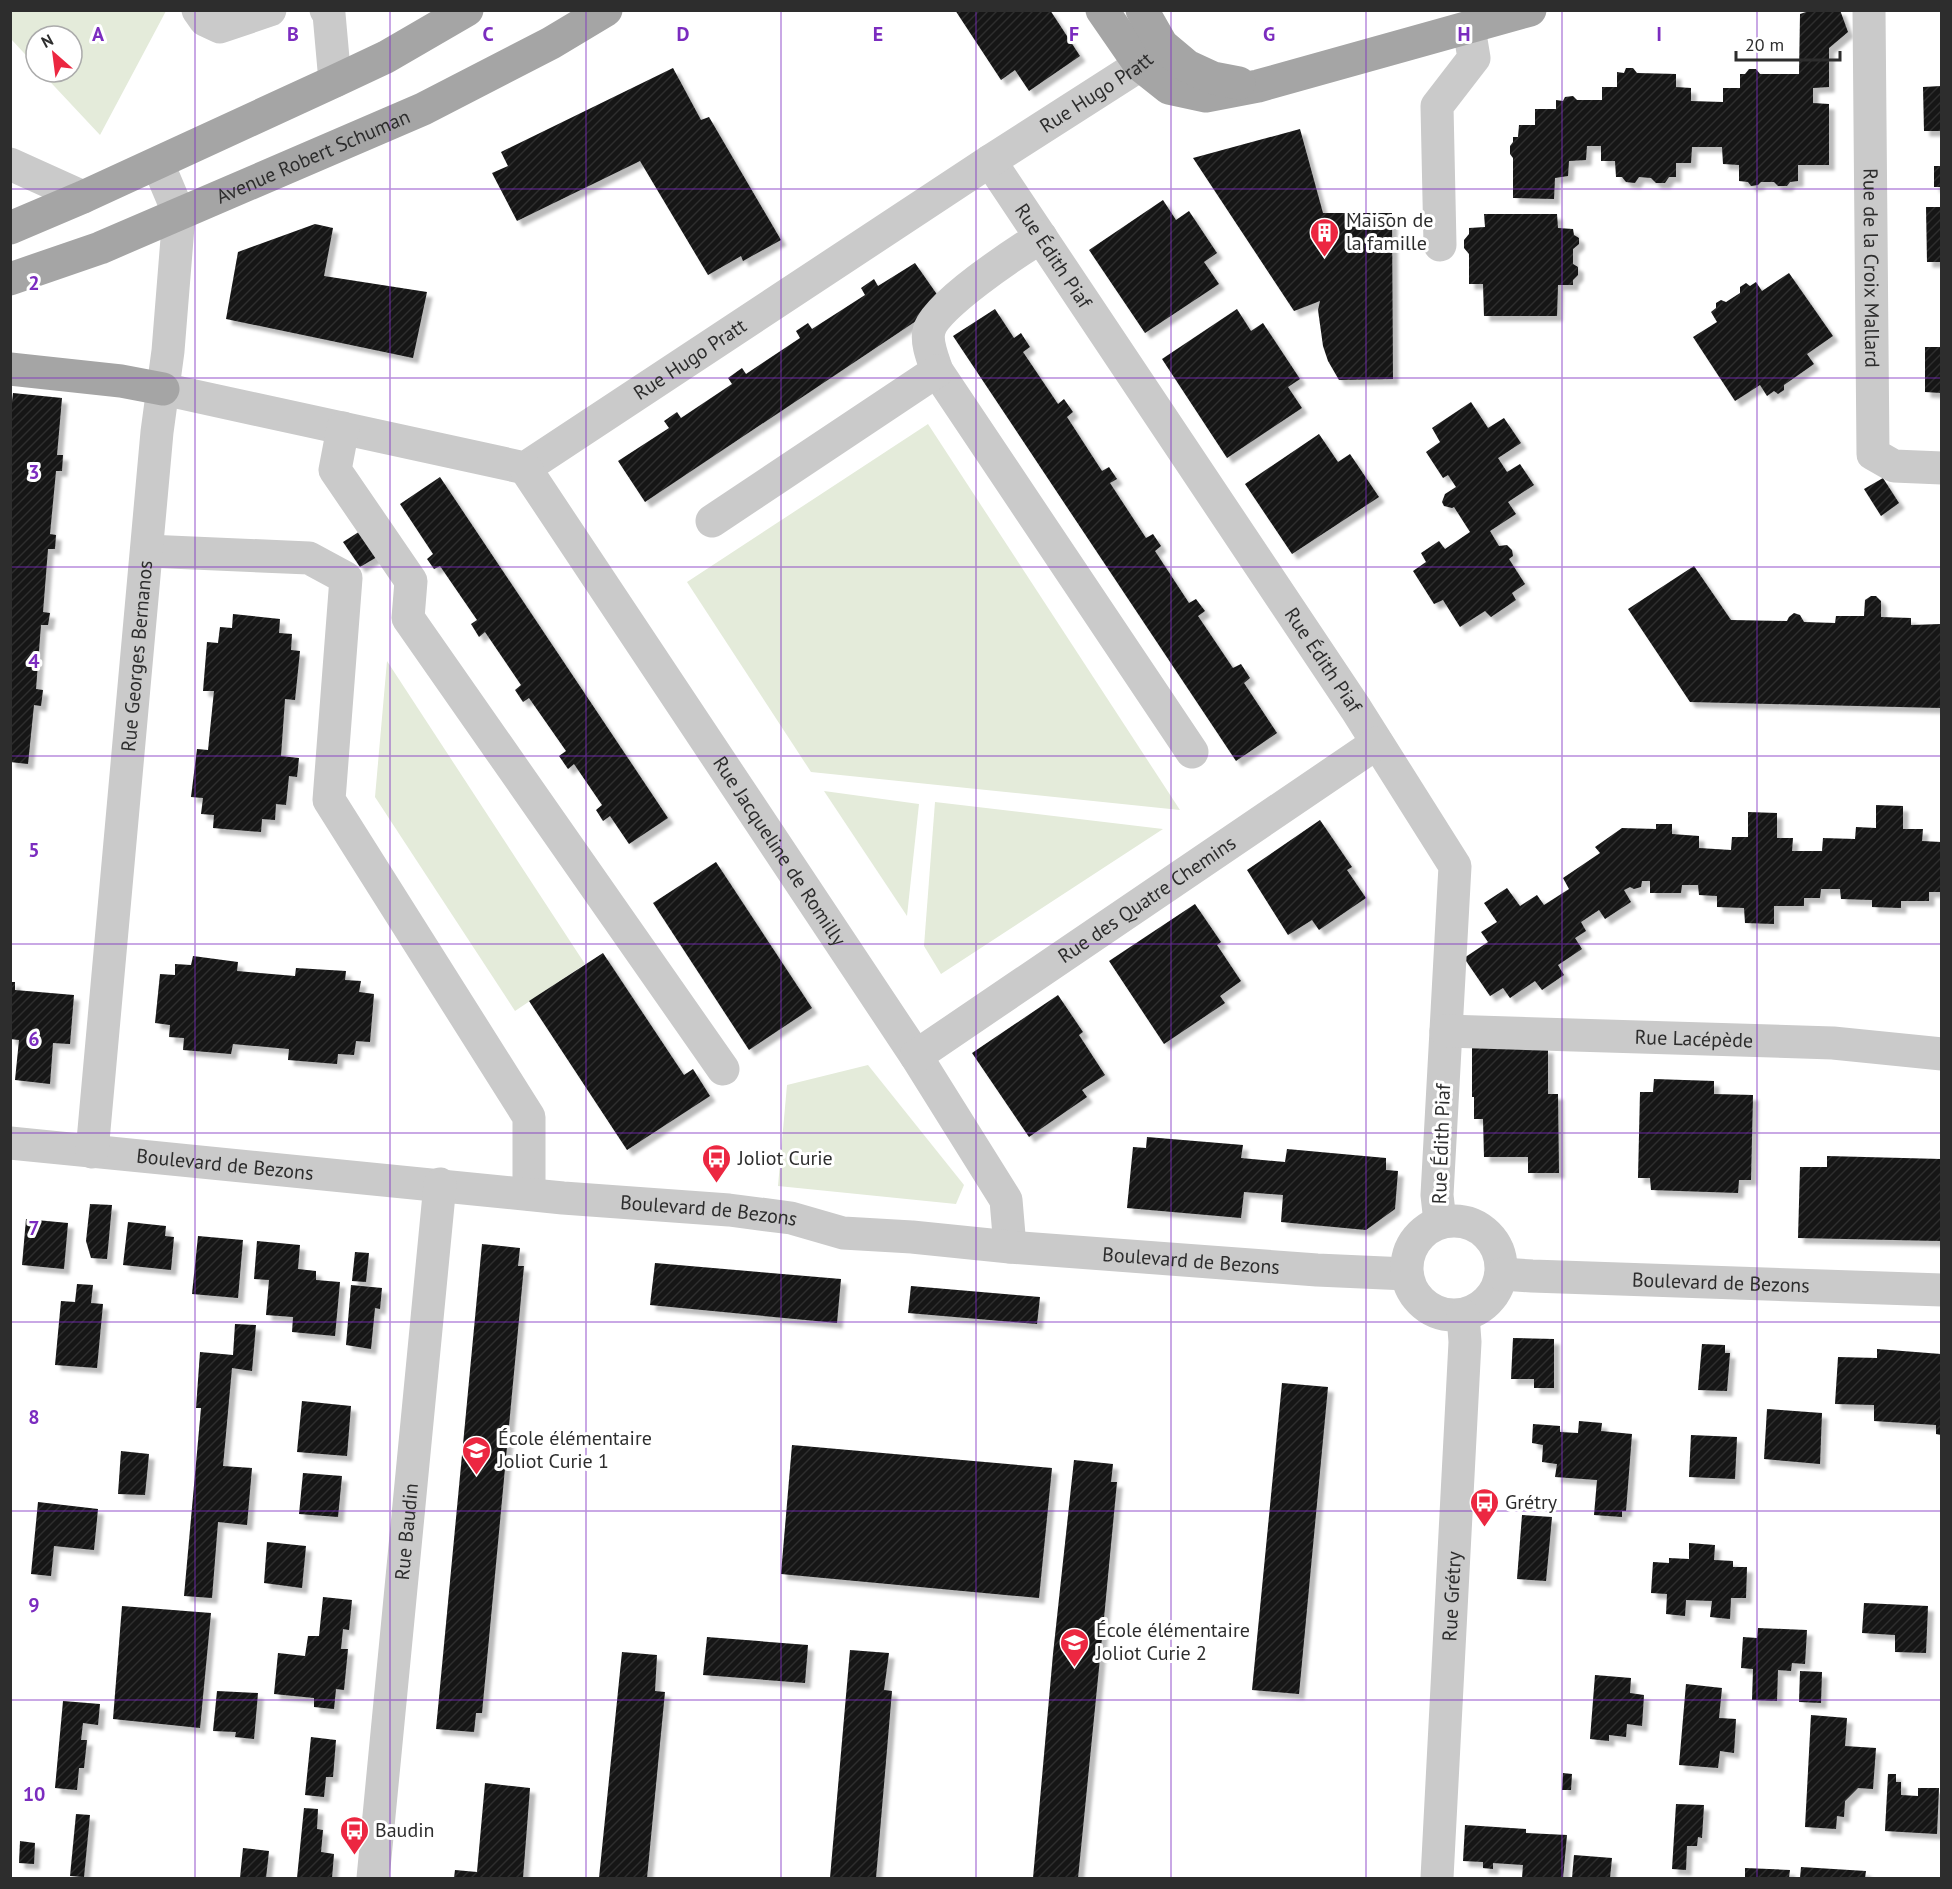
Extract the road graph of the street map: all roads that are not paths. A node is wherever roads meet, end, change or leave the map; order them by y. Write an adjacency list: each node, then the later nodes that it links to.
1 (198, 10): 2 (street)
2 (270, 10)
3 (326, 10): 12 (street)
4 (467, 10): 12 (main road)
5 (606, 10): 17 (main road, Avenue Robert Schuman)
6 (1102, 10): 11 (main road)
7 (1142, 10): 11 (main road)
8 (1530, 10): 10 (main road)
9 (1869, 10): 27 (street, Rue de la Croix Mallard)
10 (1469, 28): 11 (main road); 20 (street)
11 (1151, 55): 13 (street, Rue Hugo Pratt)
12 (335, 81): 15 (main road)
13 (990, 161): 19 (street, Rue Édith Piaf); 26 (street, Rue Hugo Pratt)
14 (10, 164): 16 (street)
15 (158, 164): 16 (main road); 17 (street, Rue Georges Bernanos)
16 (83, 198): 18 (main road)
17 (179, 214): 21 (main road, Avenue Robert Schuman); 24 (street, Rue Georges Bernanos)
18 (10, 228)
19 (1041, 237): 23 (street); 30 (street, Rue Édith Piaf)
20 (1440, 245)
21 (10, 279)
22 (10, 369): 24 (main road)
23 (937, 371): 28 (street); 31 (street)
24 (163, 389): 25 (street); 29 (street, Rue Georges Bernanos)
25 (343, 428): 26 (street); 35 (street)
26 (525, 468): 34 (street, Rue Jacqueline de Romilly)
27 (1941, 468)
28 (712, 520)
29 (147, 551): 37 (street, Rue Georges Bernanos); 39 (street)
30 (1377, 743): 32 (street, Rue Édith Piaf); 34 (street, Rue des Quatre Chemins)
31 (1192, 752)
32 (1446, 1031): 33 (street, Rue Lacépède); 40 (street, Rue Édith Piaf)
33 (1941, 1054)
34 (916, 1056): 41 (street, Rue Jacqueline de Romilly)
35 (723, 1069)
36 (10, 1143): 37 (street, Boulevard de Bezons)
37 (92, 1152): 38 (street, Boulevard de Bezons)
38 (440, 1184): 39 (street, Boulevard de Bezons); 46 (street, Rue Baudin)
39 (529, 1194): 41 (street, Boulevard de Bezons)
40 (1440, 1222): 42 (street); 43 (street)
41 (1010, 1246): 42 (street, Boulevard de Bezons)
42 (1407, 1274): 45 (street)
43 (1502, 1274): 44 (street, Boulevard de Bezons); 45 (street)
44 (1941, 1290)
45 (1463, 1315): 47 (street, Rue Grétry)
46 (372, 1878)
47 (1437, 1878)

